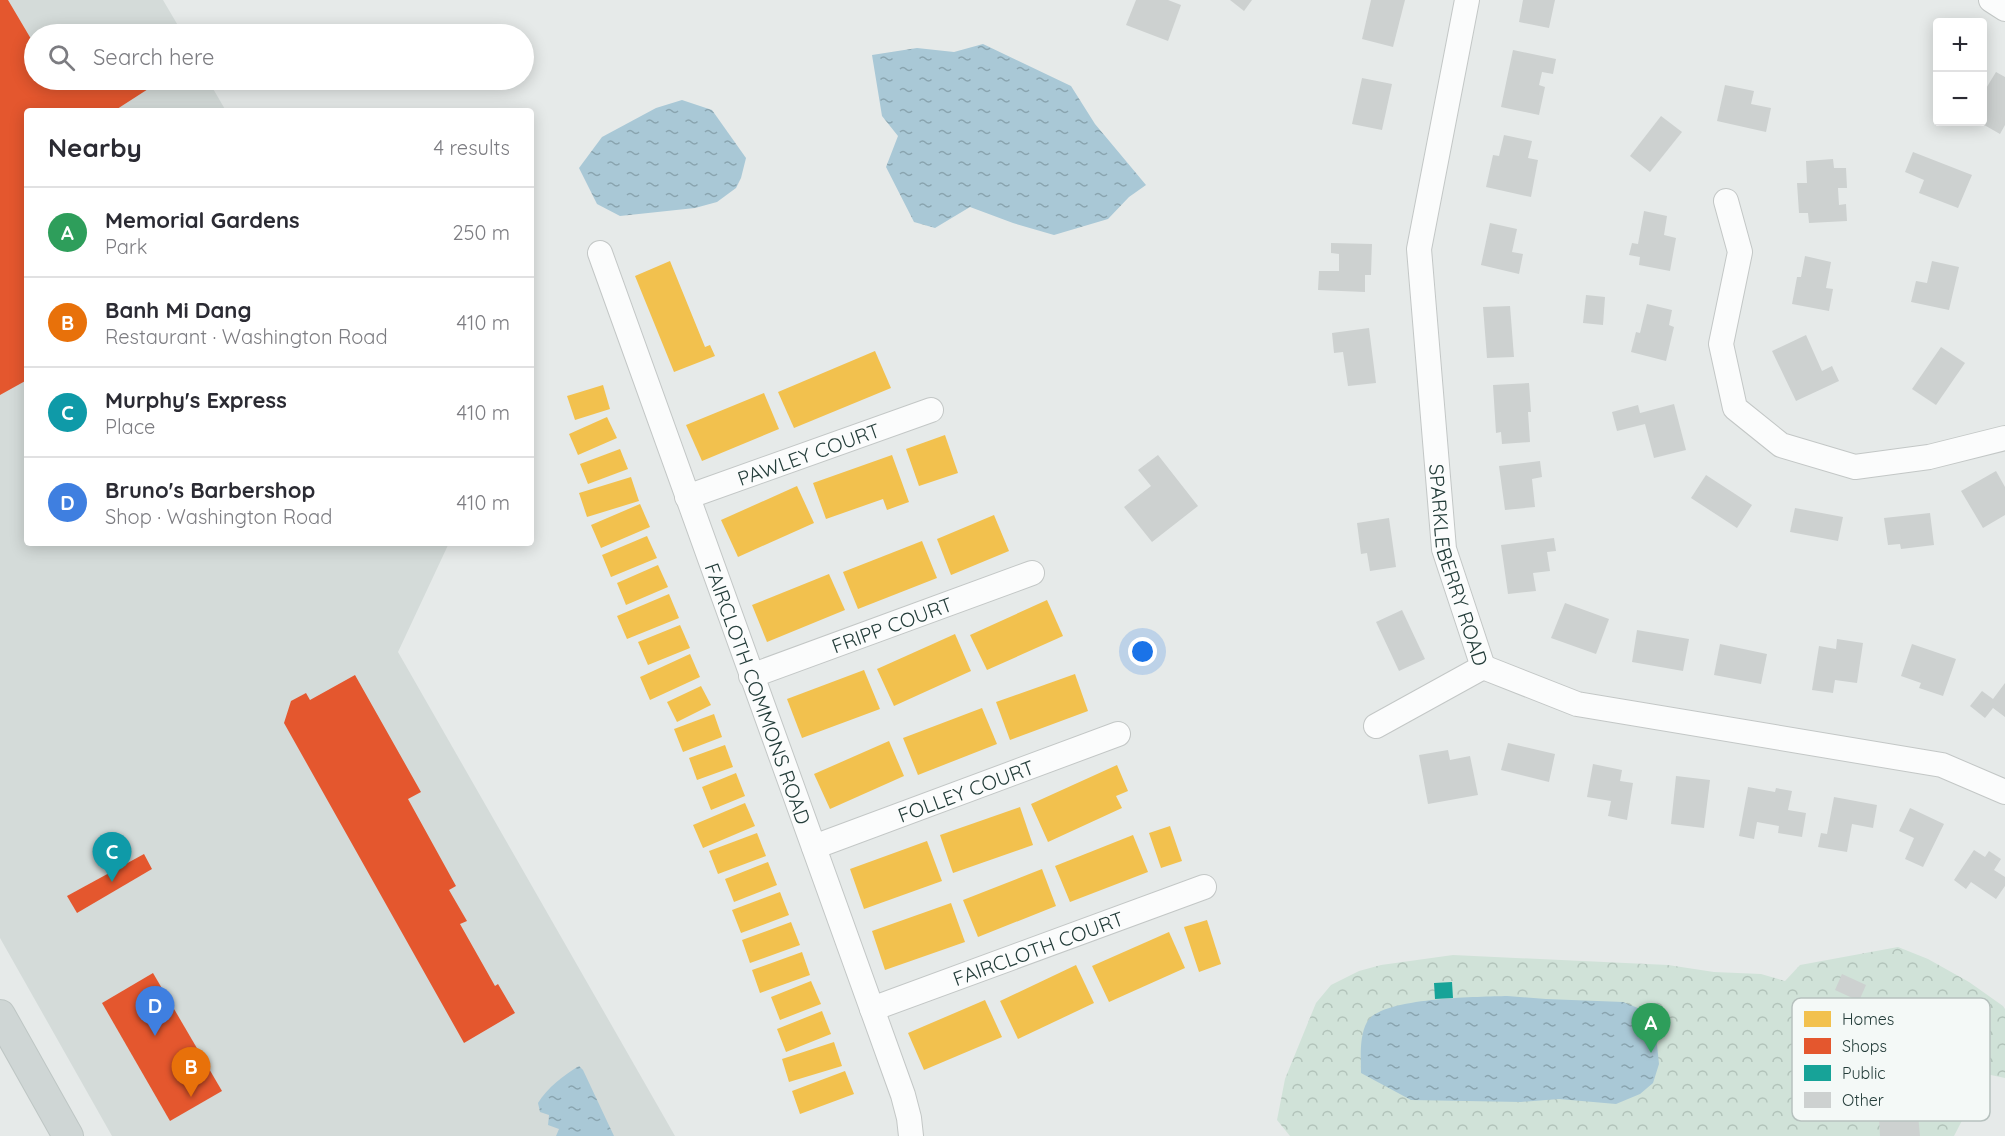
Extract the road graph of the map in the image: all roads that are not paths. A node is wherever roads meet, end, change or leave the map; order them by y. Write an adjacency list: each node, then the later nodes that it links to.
1 (1467, 0): 10 (street, SPARKLEBERRY ROAD)
2 (1991, 0): 3 (street)
3 (2005, 9)
4 (1726, 201): 7 (street)
5 (600, 253): 8 (street, FAIRCLOTH COMMONS ROAD)
6 (931, 410): 8 (street, PAWLEY COURT)
7 (2005, 438)
8 (687, 497): 11 (street, FAIRCLOTH COMMONS ROAD)
9 (1032, 573): 11 (street, FRIPP COURT)
10 (1483, 667): 12 (street); 14 (street, SPARKLEBERRY ROAD)
11 (751, 676): 15 (street, FAIRCLOTH COMMONS ROAD)
12 (1376, 726)
13 (1118, 734): 15 (street, FOLLEY COURT)
14 (2005, 792)
15 (814, 848): 17 (street, FAIRCLOTH COMMONS ROAD)
16 (1204, 887): 17 (street, FAIRCLOTH COURT)
17 (872, 1009): 20 (street, FAIRCLOTH COMMONS ROAD)
18 (0, 1015): 19 (main road)
19 (68, 1136)
20 (911, 1136)

